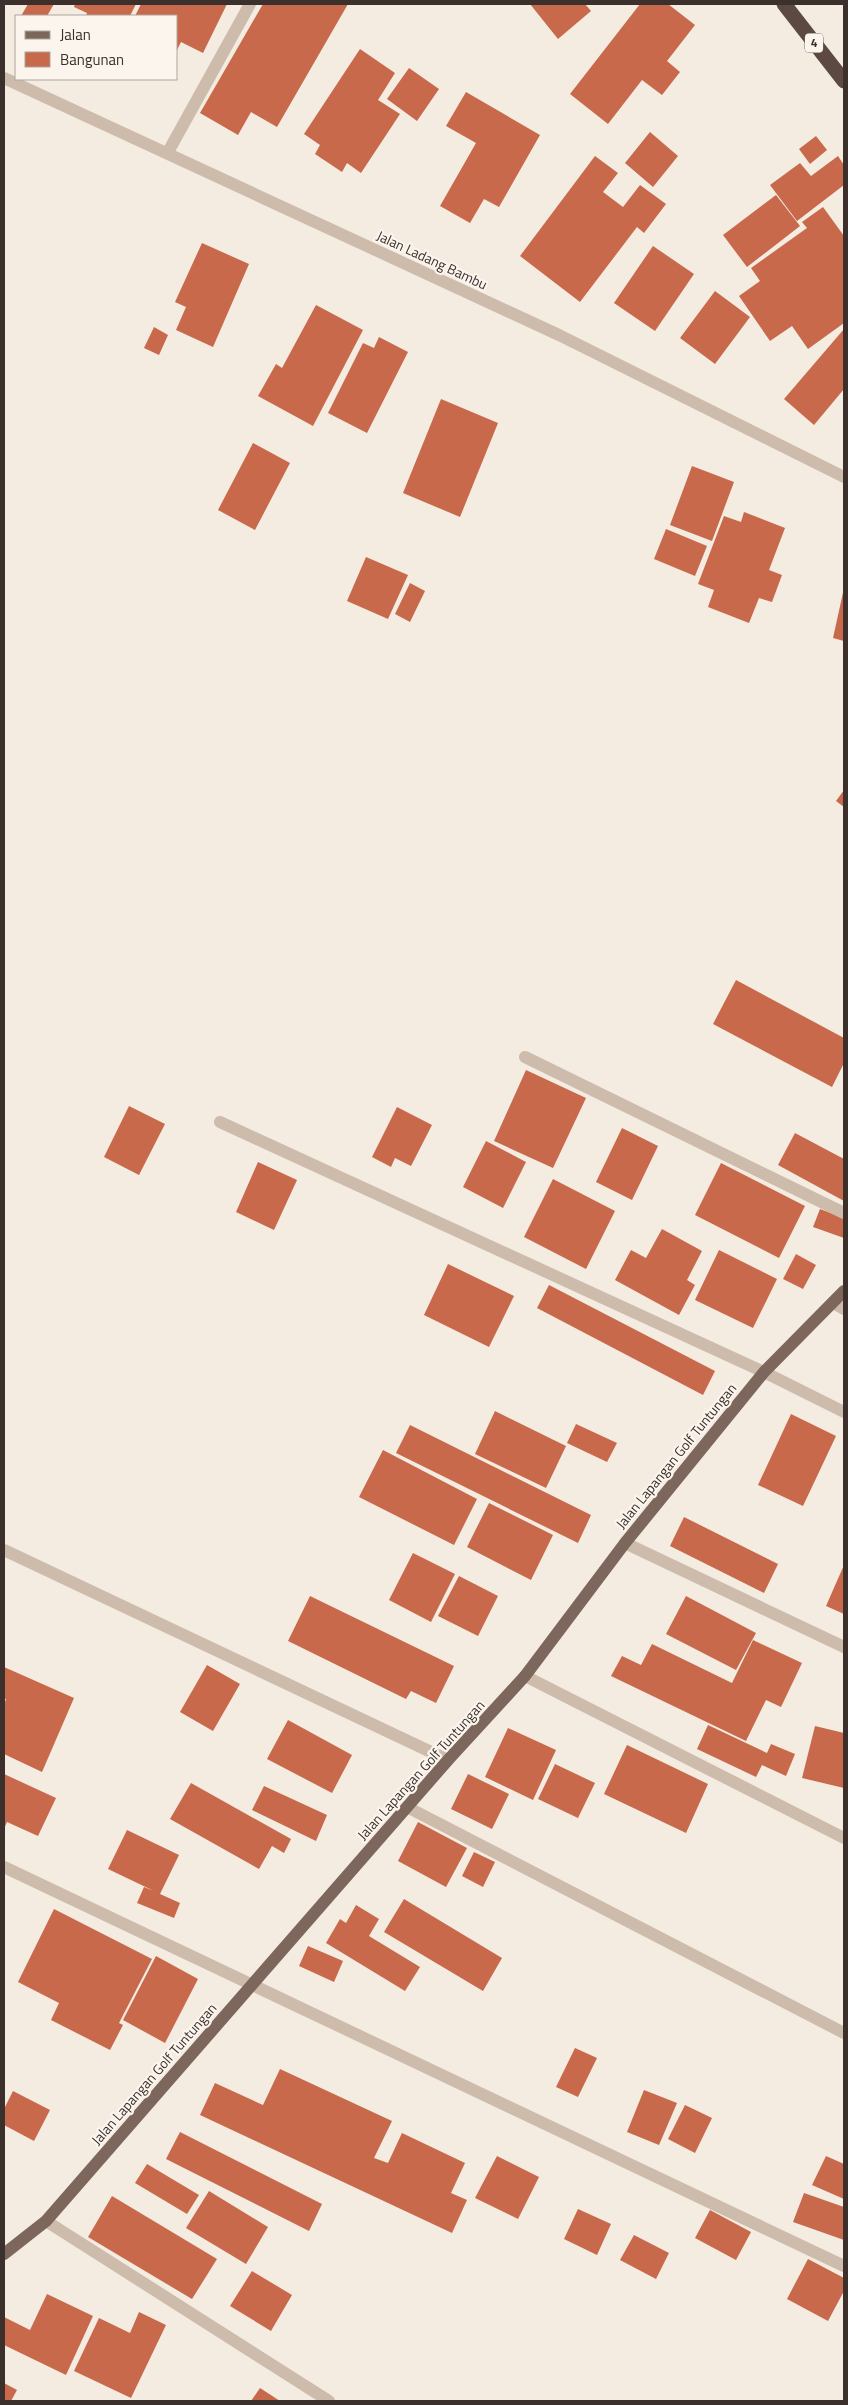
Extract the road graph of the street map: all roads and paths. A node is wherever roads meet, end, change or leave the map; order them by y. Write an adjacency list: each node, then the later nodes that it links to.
1 (250, 4): 5 (street)
2 (784, 4): 4 (highway, 4)
3 (4, 78): 5 (street, Jalan Ladang Bambu)
4 (844, 81)
5 (168, 152): 6 (street, Jalan Ladang Bambu)
6 (844, 478)
7 (525, 1057): 9 (street)
8 (220, 1122): 12 (street)
9 (844, 1213)
10 (844, 1291): 11 (main road, Jalan Lapangan Golf Tuntungan)
11 (839, 1306): 12 (main road, Jalan Lapangan Golf Tuntungan)
12 (764, 1372): 13 (street); 14 (main road, Jalan Lapangan Golf Tuntungan)
13 (844, 1412)
14 (625, 1543): 16 (street); 17 (main road, Jalan Lapangan Golf Tuntungan)
15 (4, 1550): 18 (street)
16 (844, 1647)
17 (525, 1676): 18 (main road, Jalan Lapangan Golf Tuntungan); 20 (street)
18 (448, 1760): 19 (main road, Jalan Lapangan Golf Tuntungan)
19 (407, 1807): 22 (main road, Jalan Lapangan Golf Tuntungan); 23 (street)
20 (844, 1838)
21 (4, 1867): 22 (street)
22 (252, 1985): 24 (main road, Jalan Lapangan Golf Tuntungan); 26 (street)
23 (844, 2033)
24 (46, 2221): 25 (main road, Jalan Lapangan Golf Tuntungan); 27 (street)
25 (4, 2254)
26 (844, 2266)
27 (329, 2401)

